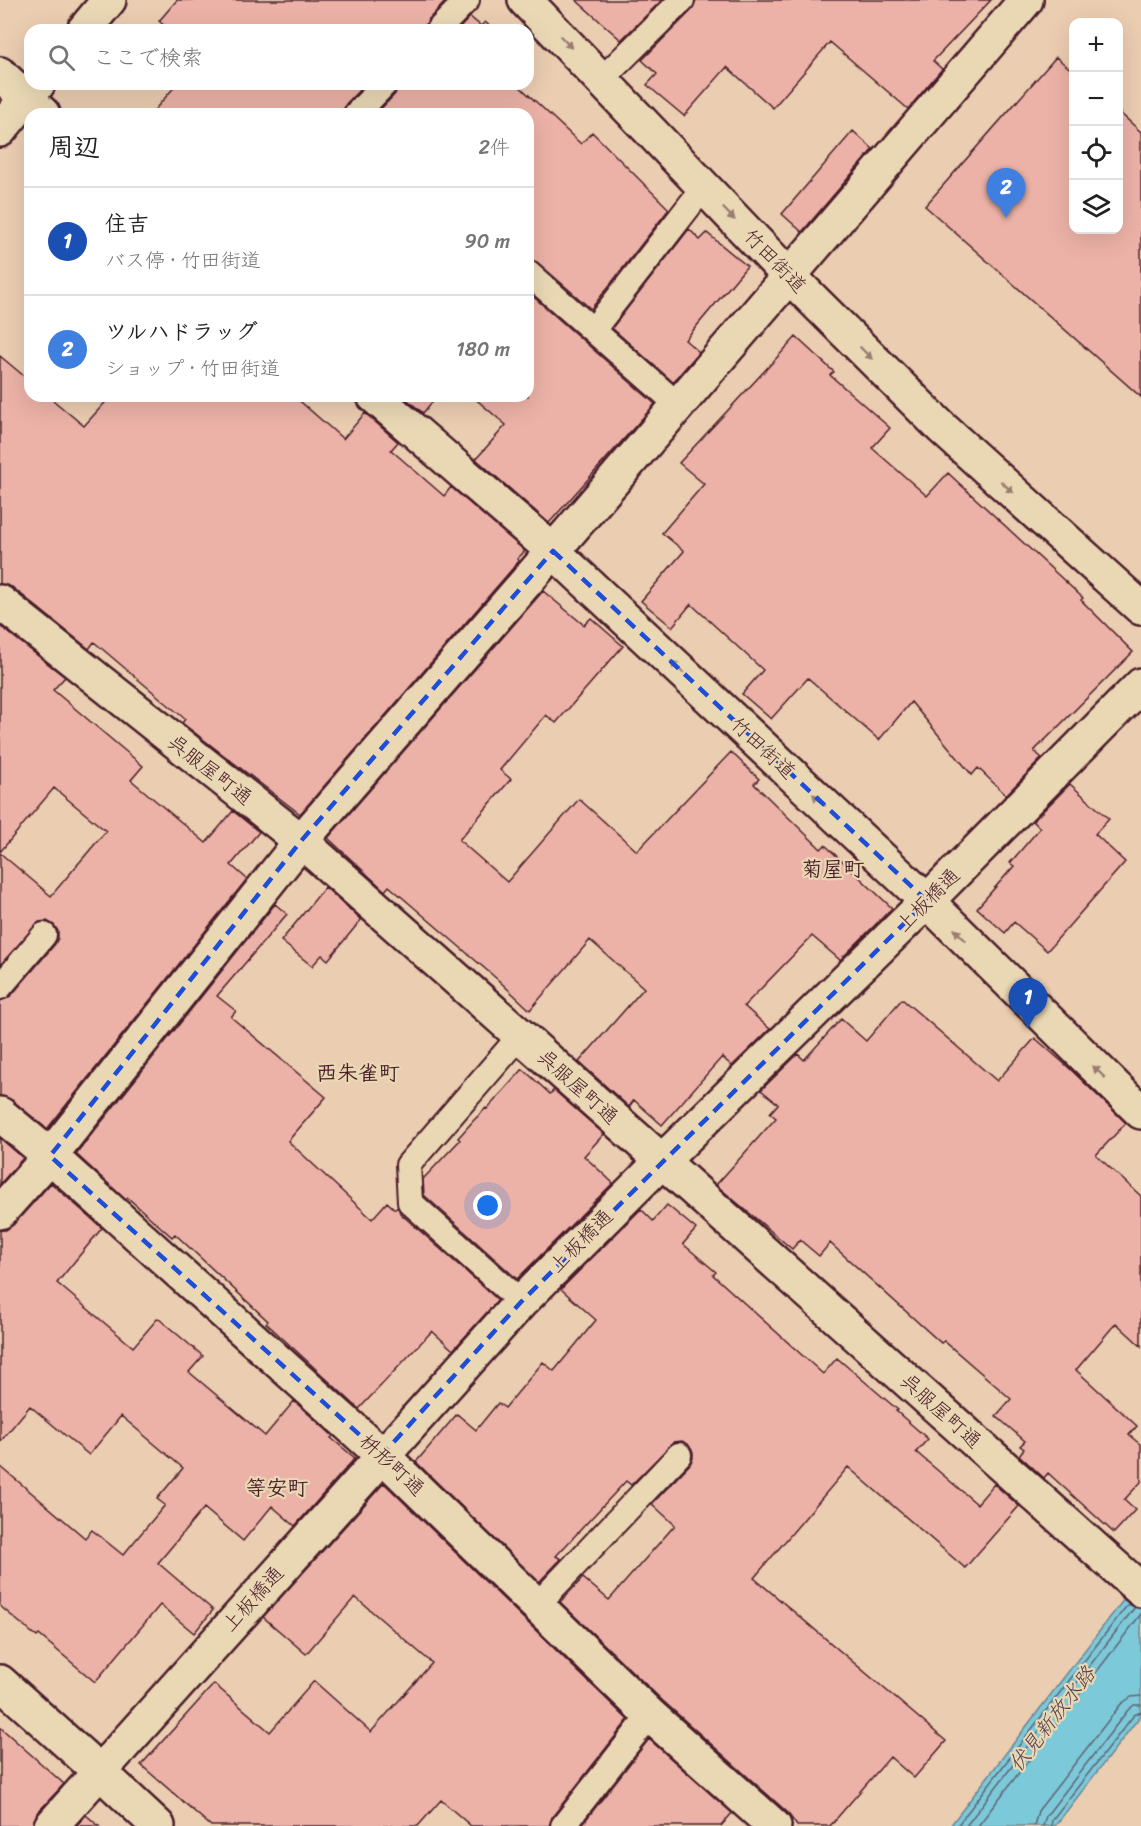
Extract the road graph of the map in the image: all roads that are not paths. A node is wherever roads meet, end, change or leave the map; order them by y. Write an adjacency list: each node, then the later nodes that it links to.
1 (109, 0): 6 (street)
2 (467, 0): 7 (lane)
3 (525, 0): 9 (street, 竹田街道, one-way to 9)
4 (682, 0): 9 (lane)
5 (1023, 1): 16 (street)
6 (89, 24)
7 (444, 24)
8 (0, 75): 11 (street)
9 (601, 80): 15 (street, 竹田街道)
10 (379, 90): 12 (lane)
11 (36, 99)
12 (362, 108)
13 (24, 109): 14 (street)
14 (0, 130)
15 (704, 187): 16 (street, 竹田街道, one-way to 16); 18 (lane)
16 (789, 276): 20 (street); 23 (street, 竹田街道, one-way to 23)
17 (534, 278): 18 (lane)
18 (593, 330): 20 (lane)
19 (381, 402): 21 (street, 竹田街道)
20 (678, 405): 21 (street)
21 (553, 551): 25 (street); 26 (street, 竹田街道, one-way to 21)
22 (0, 602): 25 (street, 呉服屋町通)
23 (1141, 608)
24 (1141, 685): 26 (street, 上板橋通)
25 (301, 841): 29 (street, 呉服屋町通); 32 (street)
26 (927, 901): 30 (street, 竹田街道, one-way to 26); 33 (street, 上板橋通)
27 (44, 935): 28 (lane)
28 (0, 987)
29 (520, 1036): 33 (street, 呉服屋町通); 35 (lane)
30 (1141, 1113)
31 (0, 1114): 32 (street, 枡形町通)
32 (50, 1156): 34 (street); 36 (street, 枡形町通)
33 (662, 1161): 35 (street, 上板橋通); 38 (street, 呉服屋町通)
34 (0, 1212)
35 (521, 1302): 36 (street, 上板橋通)
36 (382, 1455): 39 (street, 枡形町通); 42 (street, 上板橋通)
37 (679, 1455): 39 (lane)
38 (1132, 1582)
39 (537, 1605): 41 (street, 枡形町通)
40 (0, 1682): 42 (street)
41 (650, 1715): 45 (lane); 46 (street, 枡形町通)
42 (99, 1771): 43 (street, 上板橋通); 44 (street)
43 (51, 1826)
44 (158, 1826)
45 (563, 1826)
46 (774, 1826)

